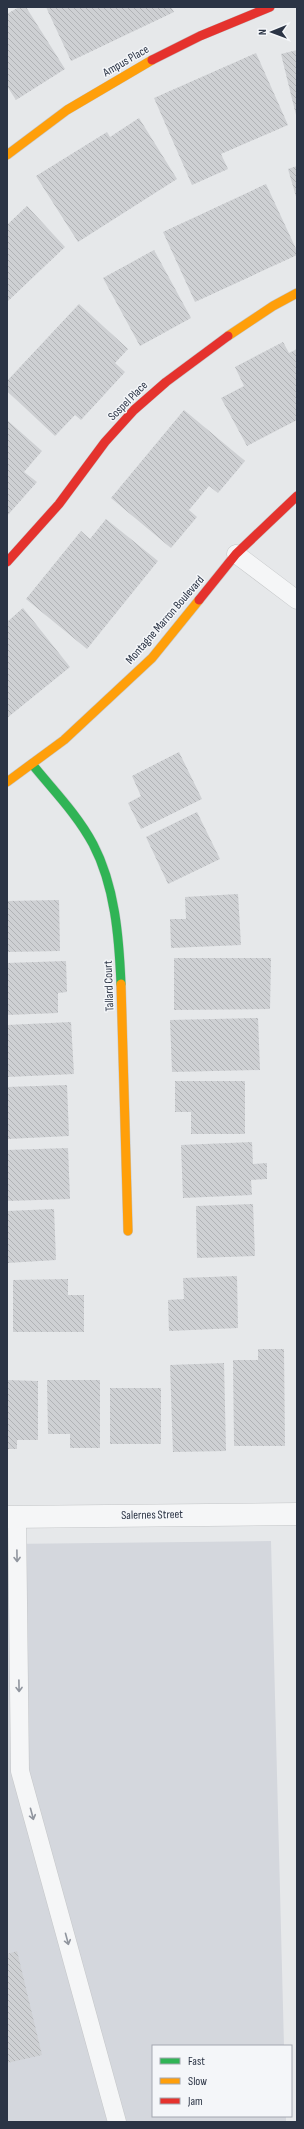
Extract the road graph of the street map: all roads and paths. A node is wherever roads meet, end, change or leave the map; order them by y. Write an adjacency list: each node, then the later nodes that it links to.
1 (270, 7): 2 (street, Ampus Place)
2 (7, 156)
3 (297, 293): 6 (street, Sospel Place)
4 (297, 496): 5 (street, Montagne Marron Boulevard)
5 (236, 554): 7 (lane); 8 (street, Montagne Marron Boulevard)
6 (7, 562)
7 (297, 600)
8 (32, 764): 9 (street, Montagne Marron Boulevard); 10 (street, Tallard Court)
9 (7, 782)
10 (128, 1231)
11 (297, 1514): 12 (street, Salernes Street)
12 (12, 1517): 13 (lane, one-way to 13)
13 (117, 2122)

